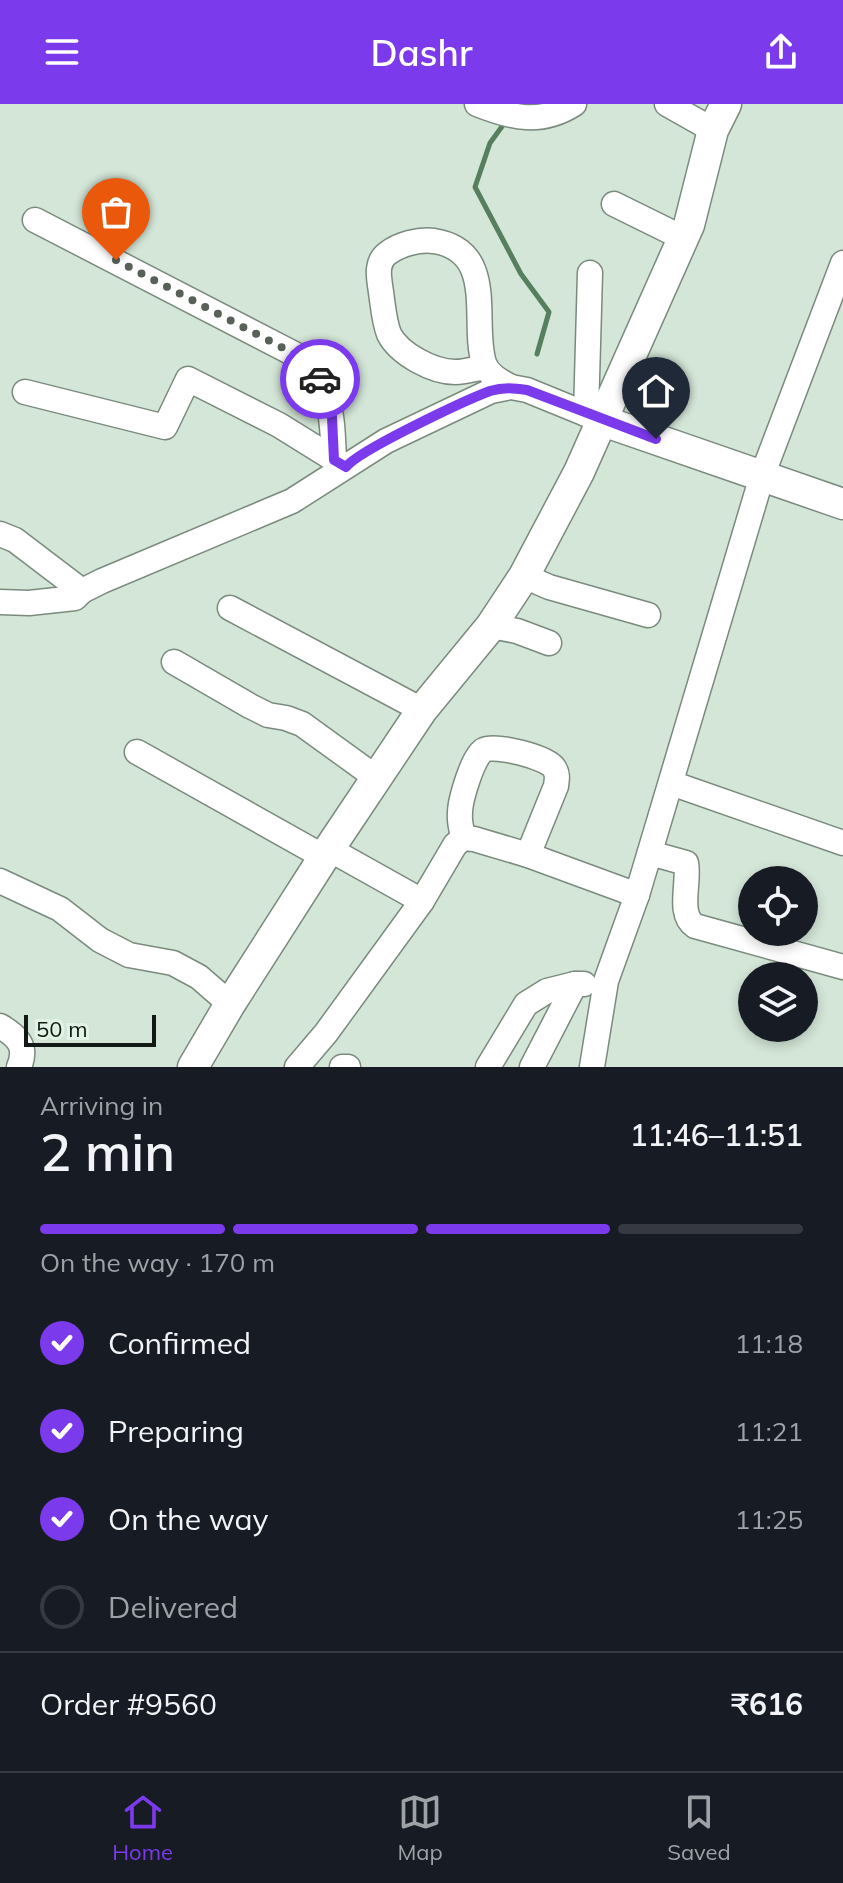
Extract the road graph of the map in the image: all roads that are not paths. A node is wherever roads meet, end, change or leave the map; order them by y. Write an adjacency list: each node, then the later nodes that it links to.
1 (477, 104): 2 (street)
2 (574, 104)
3 (667, 104): 4 (street)
4 (719, 117): 7 (main road)
5 (614, 204): 7 (street)
6 (35, 220): 14 (street)
7 (683, 238): 13 (main road)
8 (843, 263): 15 (street)
9 (590, 273): 13 (street)
10 (485, 367): 10 (street); 11 (street)
11 (511, 387): 13 (street); 14 (street)
12 (25, 392): 14 (street)
13 (594, 417): 15 (main road); 18 (main road)
14 (340, 464): 19 (street)
15 (762, 476): 16 (main road); 29 (street)
16 (843, 504)
17 (0, 534): 19 (street)
18 (524, 576): 22 (street); 23 (main road)
19 (82, 591): 20 (street)
20 (0, 602)
21 (230, 608): 26 (street)
22 (648, 615)
23 (491, 626): 24 (street); 26 (main road)
24 (549, 643)
25 (174, 662): 28 (street)
26 (422, 710): 28 (main road)
27 (137, 752): 32 (street)
28 (378, 779): 32 (main road)
29 (671, 783): 31 (street); 33 (street)
30 (463, 838): 34 (street); 34 (street); 37 (street)
31 (843, 843)
32 (326, 853): 37 (street); 41 (main road)
33 (650, 853): 36 (street); 38 (street)
34 (528, 855): 36 (street)
35 (0, 881): 41 (street)
36 (637, 895): 39 (street)
37 (422, 901): 45 (street)
38 (843, 967)
39 (606, 981): 40 (street); 48 (street)
40 (575, 984): 46 (street); 47 (street)
41 (230, 1004): 44 (main road)
42 (0, 1026): 43 (street)
43 (19, 1067)
44 (193, 1067)
45 (297, 1067)
46 (488, 1067)
47 (532, 1067)
48 (592, 1067)

